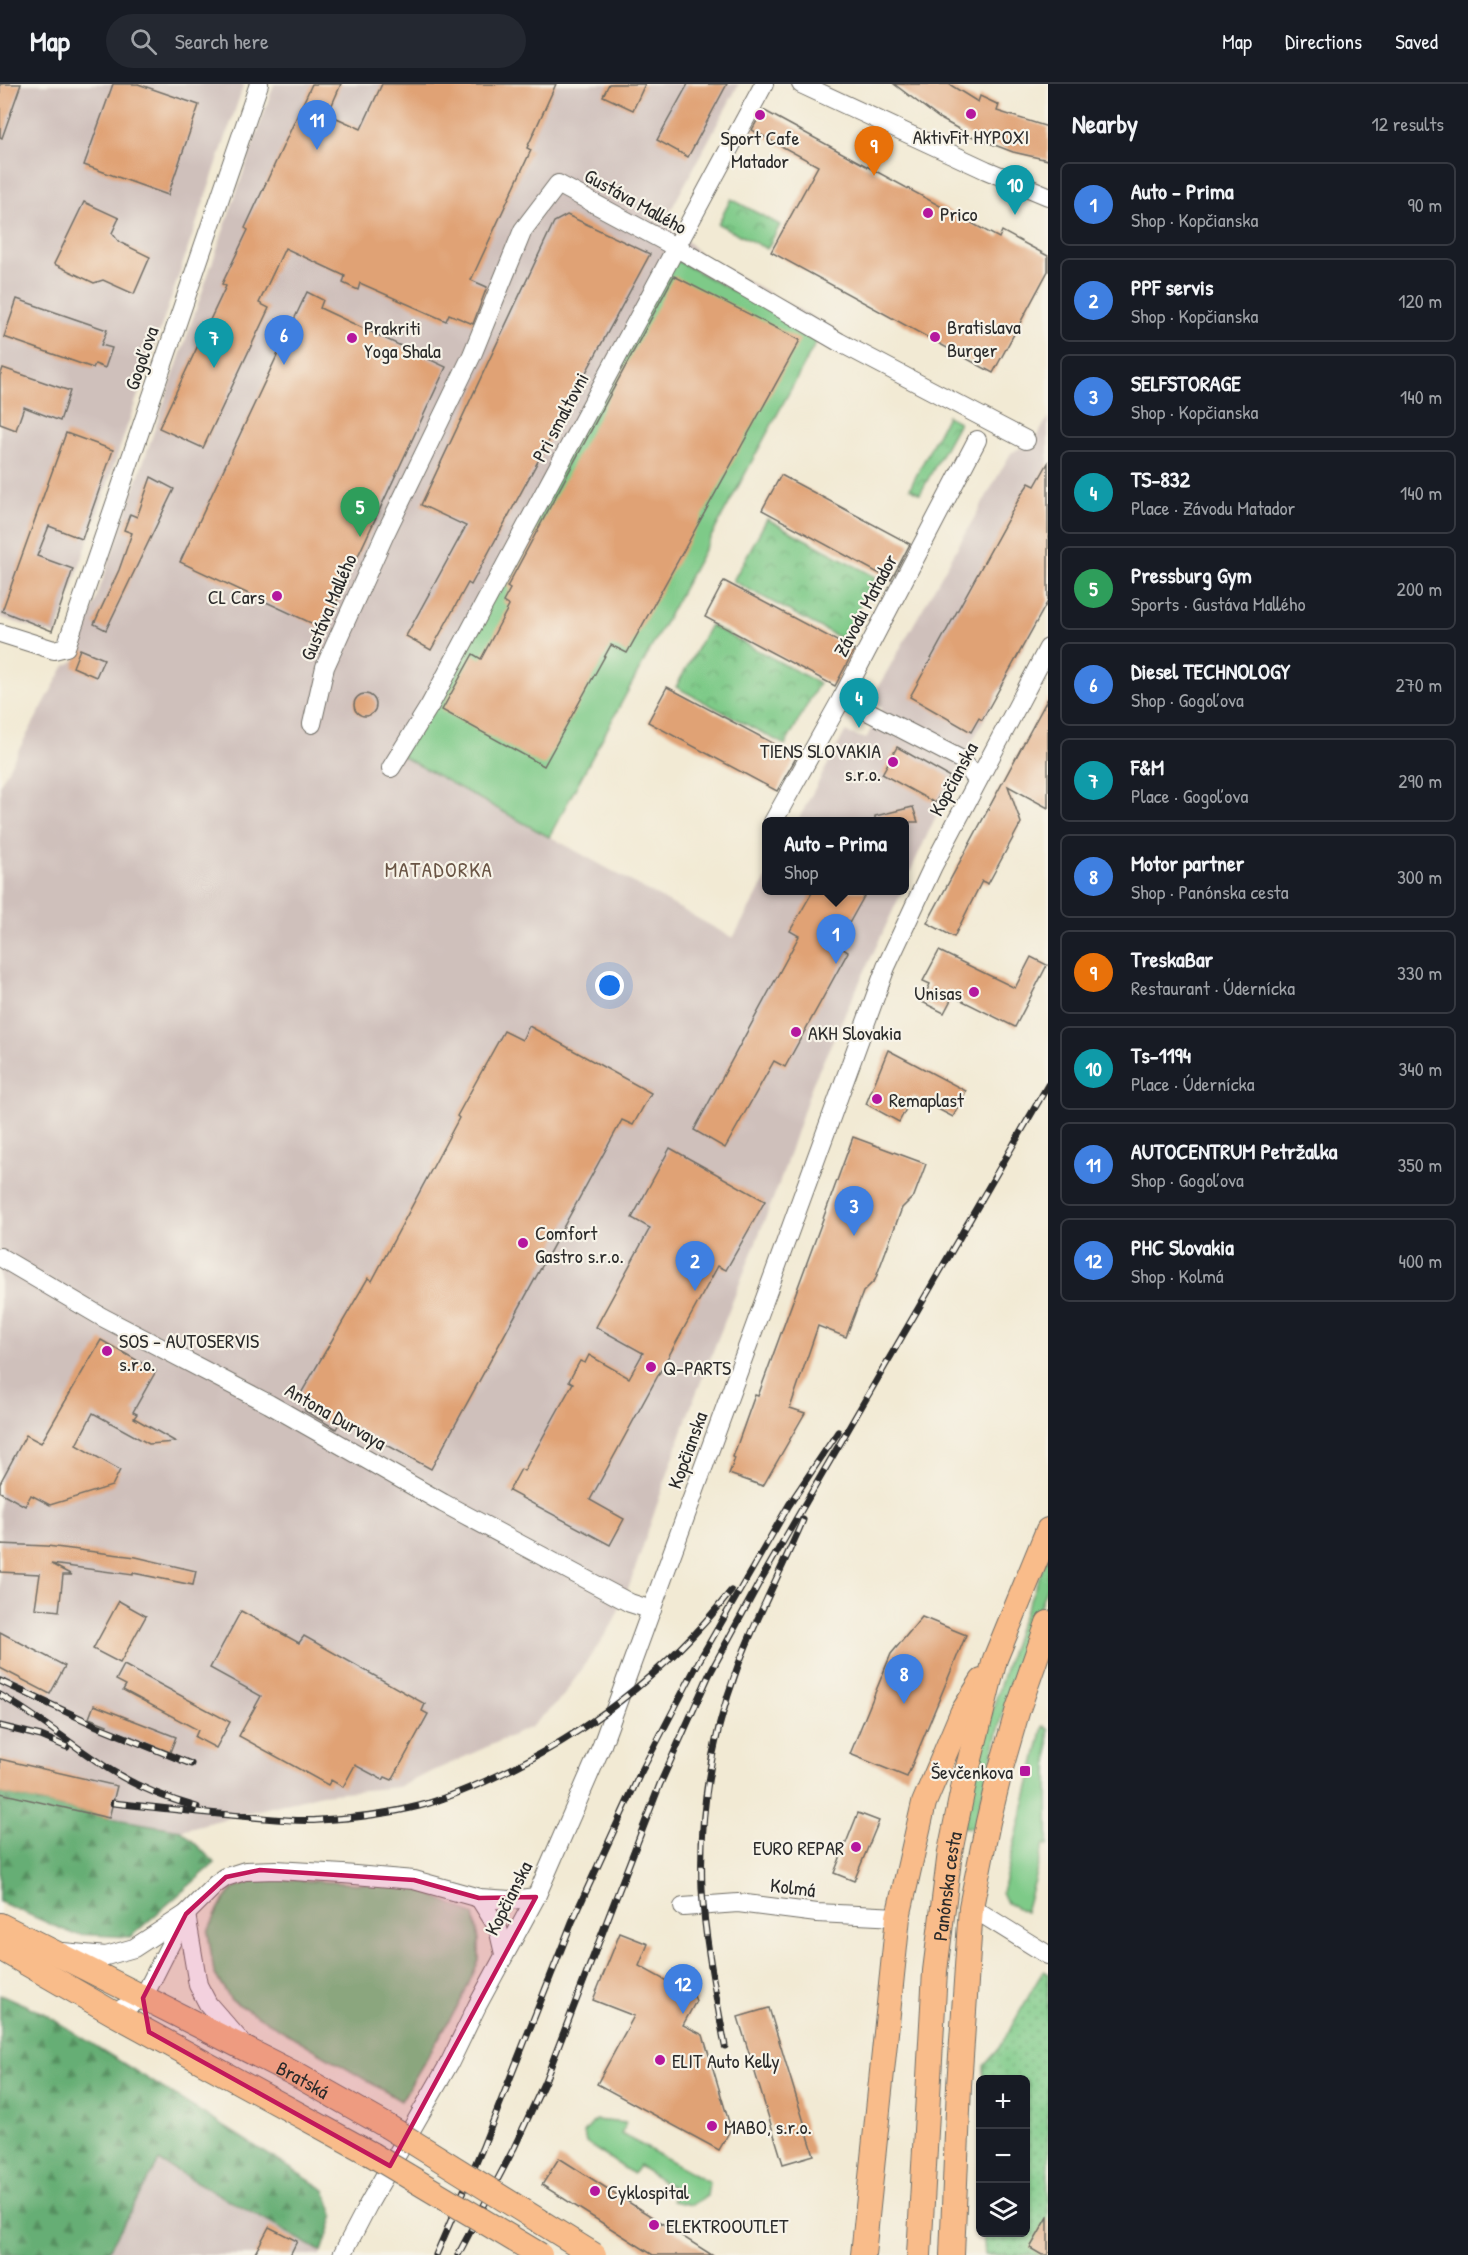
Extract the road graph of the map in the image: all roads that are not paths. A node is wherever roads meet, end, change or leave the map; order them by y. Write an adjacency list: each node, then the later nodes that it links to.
1 (259, 84): 8 (street, Gogoľova)
2 (764, 84): 5 (street, Pri smaltovni)
3 (801, 84): 4 (street)
4 (1048, 196)
5 (677, 248): 7 (street, Gustáva Mallého); 11 (street, Gustáva Mallého); 12 (street, Pri smaltovni)
6 (977, 440): 10 (street, Závodu Matador)
7 (1026, 440)
8 (0, 633)
9 (1048, 648): 13 (street, Kopčianska)
10 (842, 698): 13 (street); 14 (street, Závodu Matador)
11 (312, 724)
12 (391, 768)
13 (977, 780): 17 (street, Kopčianska)
14 (776, 817)
15 (0, 1257): 17 (street, Antona Durvaya)
16 (1048, 1530): 19 (main road, Panónska cesta)
17 (652, 1610): 20 (street, Kopčianska)
18 (1048, 1623): 23 (main road, Panónska cesta)
19 (995, 1659): 25 (main road); 40 (main road, Panónska cesta)
20 (536, 1897): 21 (street); 29 (street, Kopčianska)
21 (479, 1898): 24 (street); 29 (street)
22 (683, 1907): 25 (street, Kolmá)
23 (971, 1907): 30 (street); 35 (main road, Panónska cesta)
24 (186, 1914): 28 (street); 31 (street); 34 (street)
25 (898, 1917): 39 (main road)
26 (0, 1925): 28 (main road, Bratská)
27 (0, 1948): 32 (main road, Bratská)
28 (49, 1950): 31 (main road, Bratská)
29 (504, 1954): 36 (street, Kopčianska)
30 (1048, 1955)
31 (143, 1998): 32 (street); 33 (street); 34 (main road, Bratská)
32 (113, 2013): 33 (main road, Bratská)
33 (149, 2032): 37 (main road, Bratská, bridge)
34 (247, 2049): 38 (main road, Bratská, bridge)
35 (955, 2191): 41 (main road, Panónska cesta); 42 (main road)
36 (342, 2255)
37 (540, 2255)
38 (594, 2255)
39 (863, 2255)
40 (919, 2255)
41 (952, 2255)
42 (967, 2255)

